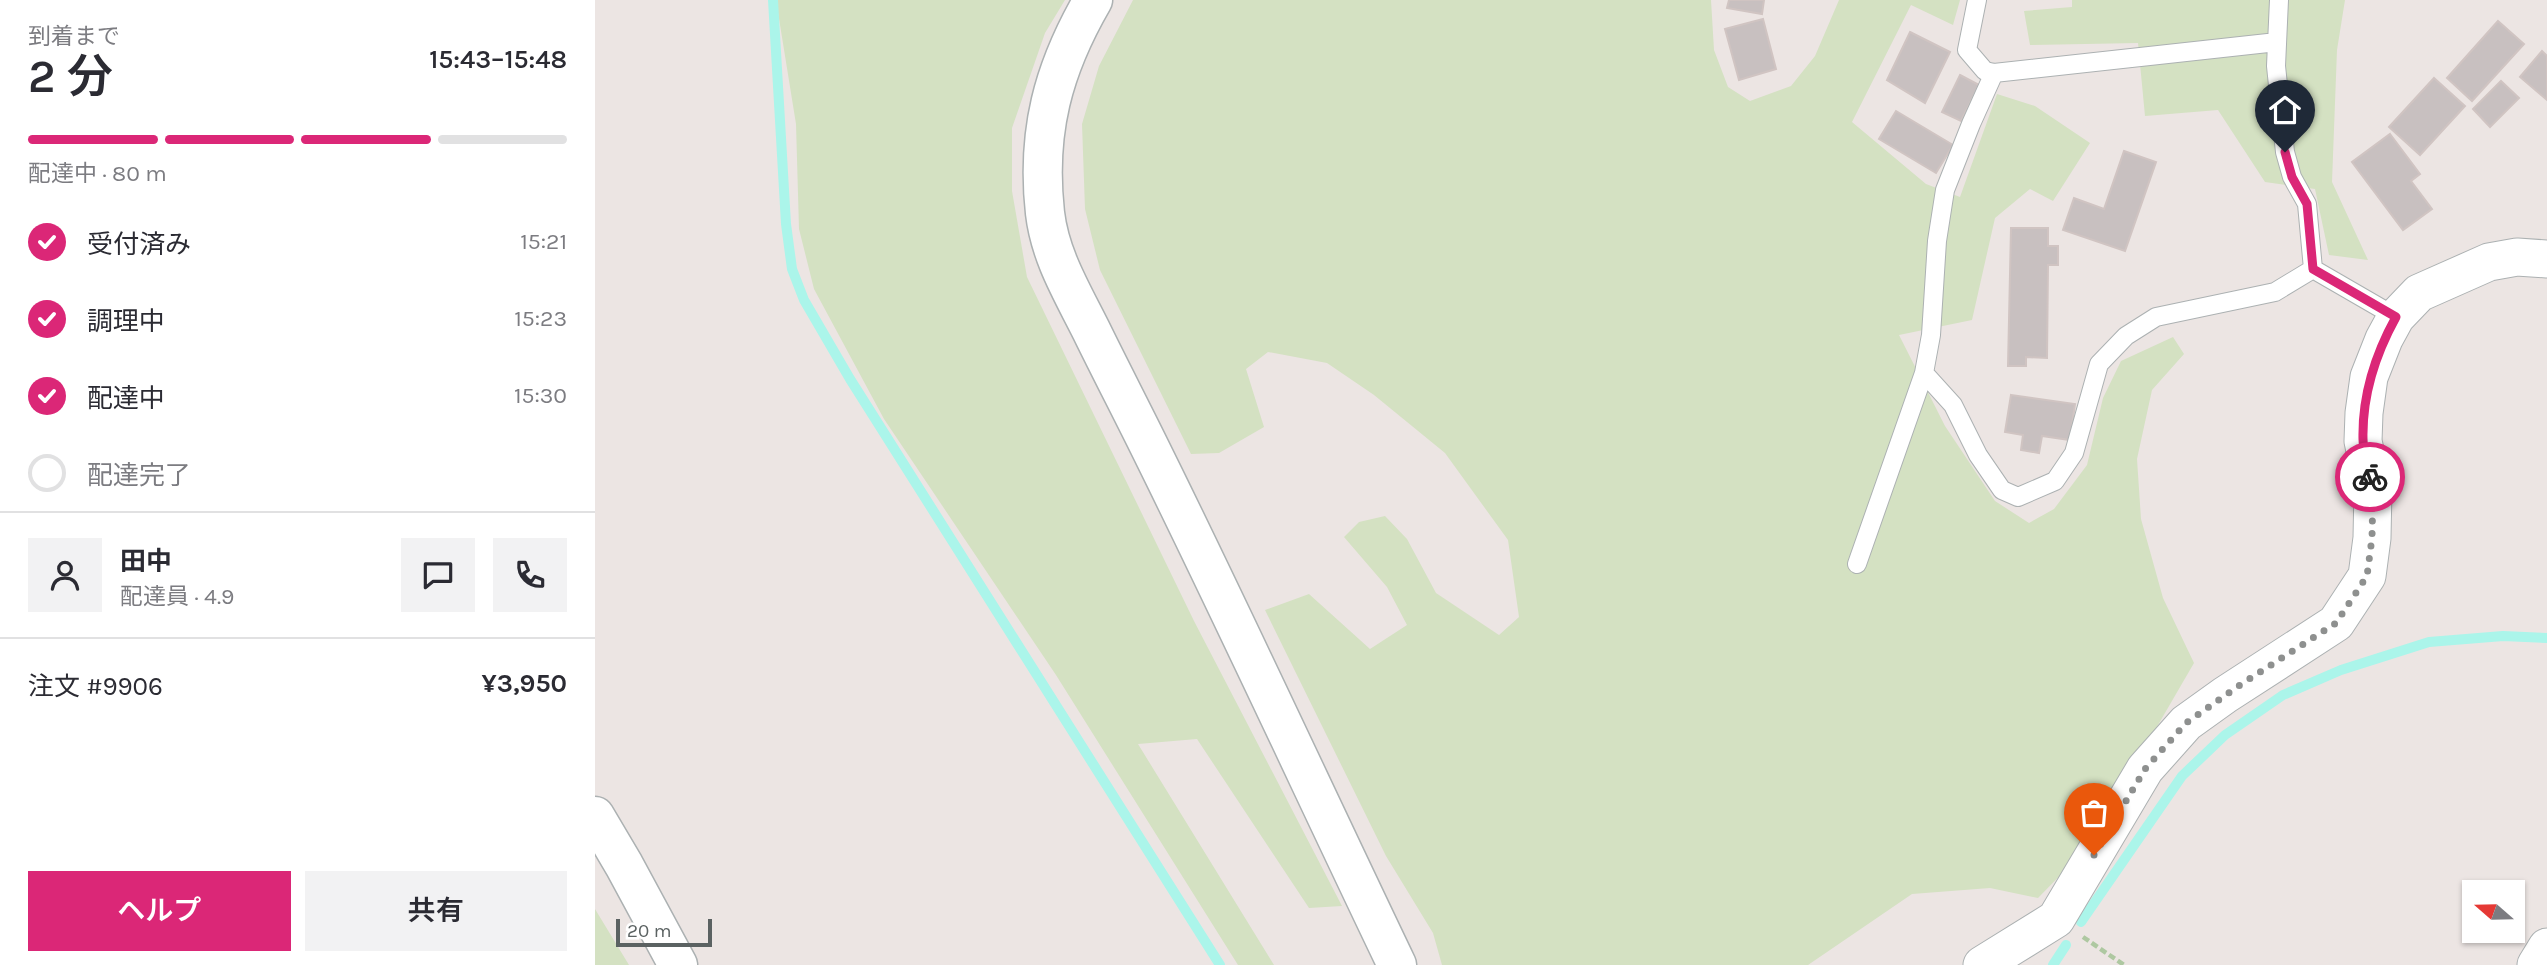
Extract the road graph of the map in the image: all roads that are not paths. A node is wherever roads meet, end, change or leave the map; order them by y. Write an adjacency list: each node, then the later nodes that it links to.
1 (1093, 0): 14 (street)
2 (1977, 0): 5 (lane)
3 (2279, 0): 4 (lane)
4 (2277, 42): 5 (lane); 7 (lane)
5 (1994, 73): 9 (lane)
6 (2547, 259): 8 (street)
7 (2313, 269): 8 (lane); 9 (lane)
8 (2396, 317): 15 (street)
9 (1924, 373): 10 (lane)
10 (1857, 564)
11 (595, 816): 13 (street)
12 (2547, 947): 16 (street)
13 (678, 965)
14 (1397, 965)
15 (1982, 965)
16 (2536, 965)

